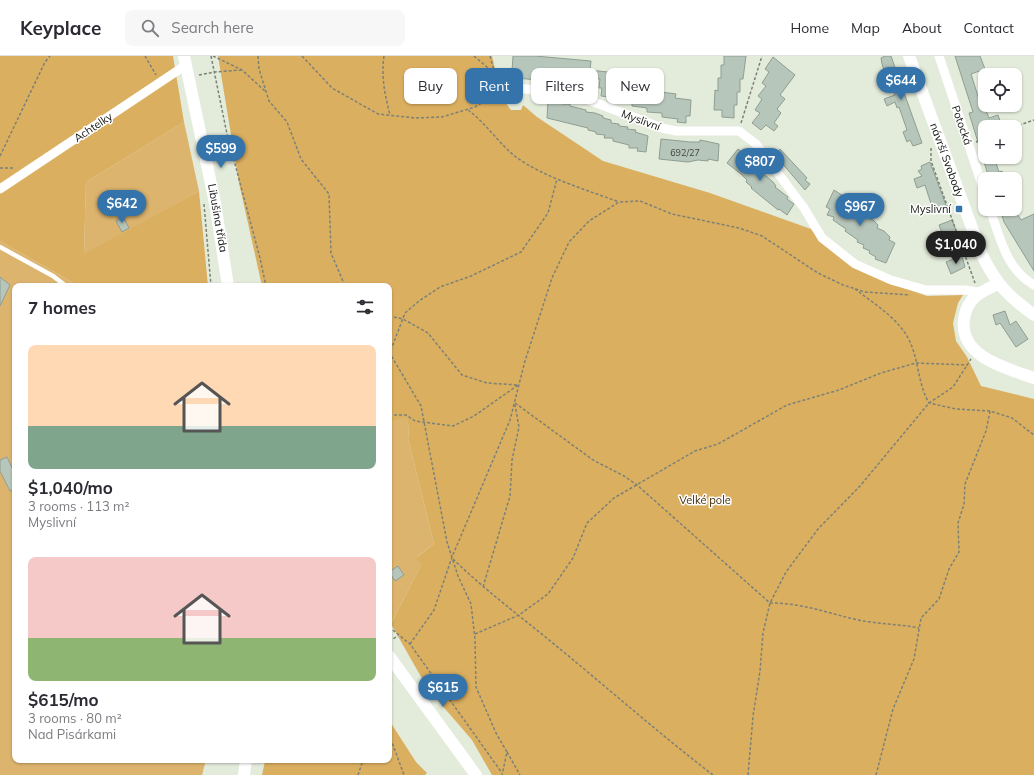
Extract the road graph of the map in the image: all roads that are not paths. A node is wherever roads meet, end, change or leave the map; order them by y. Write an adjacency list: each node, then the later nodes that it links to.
1 (909, 56): 11 (street, návrší Svobody)
2 (938, 56): 5 (street, Potocká)
3 (185, 60): 6 (street, Achtelky); 10 (street, Libušina třída)
4 (523, 88): 13 (street, Myslivní)
5 (978, 173)
6 (0, 189)
7 (992, 216): 12 (street)
8 (0, 247): 9 (lane)
9 (62, 283)
10 (228, 283)
11 (998, 284): 13 (street); 14 (street, návrší Svobody)
12 (1034, 285)
13 (979, 292): 15 (street)
14 (1034, 315)
15 (1034, 378)
16 (392, 660): 19 (street)
17 (246, 763): 18 (street)
18 (244, 775)
19 (476, 775)

